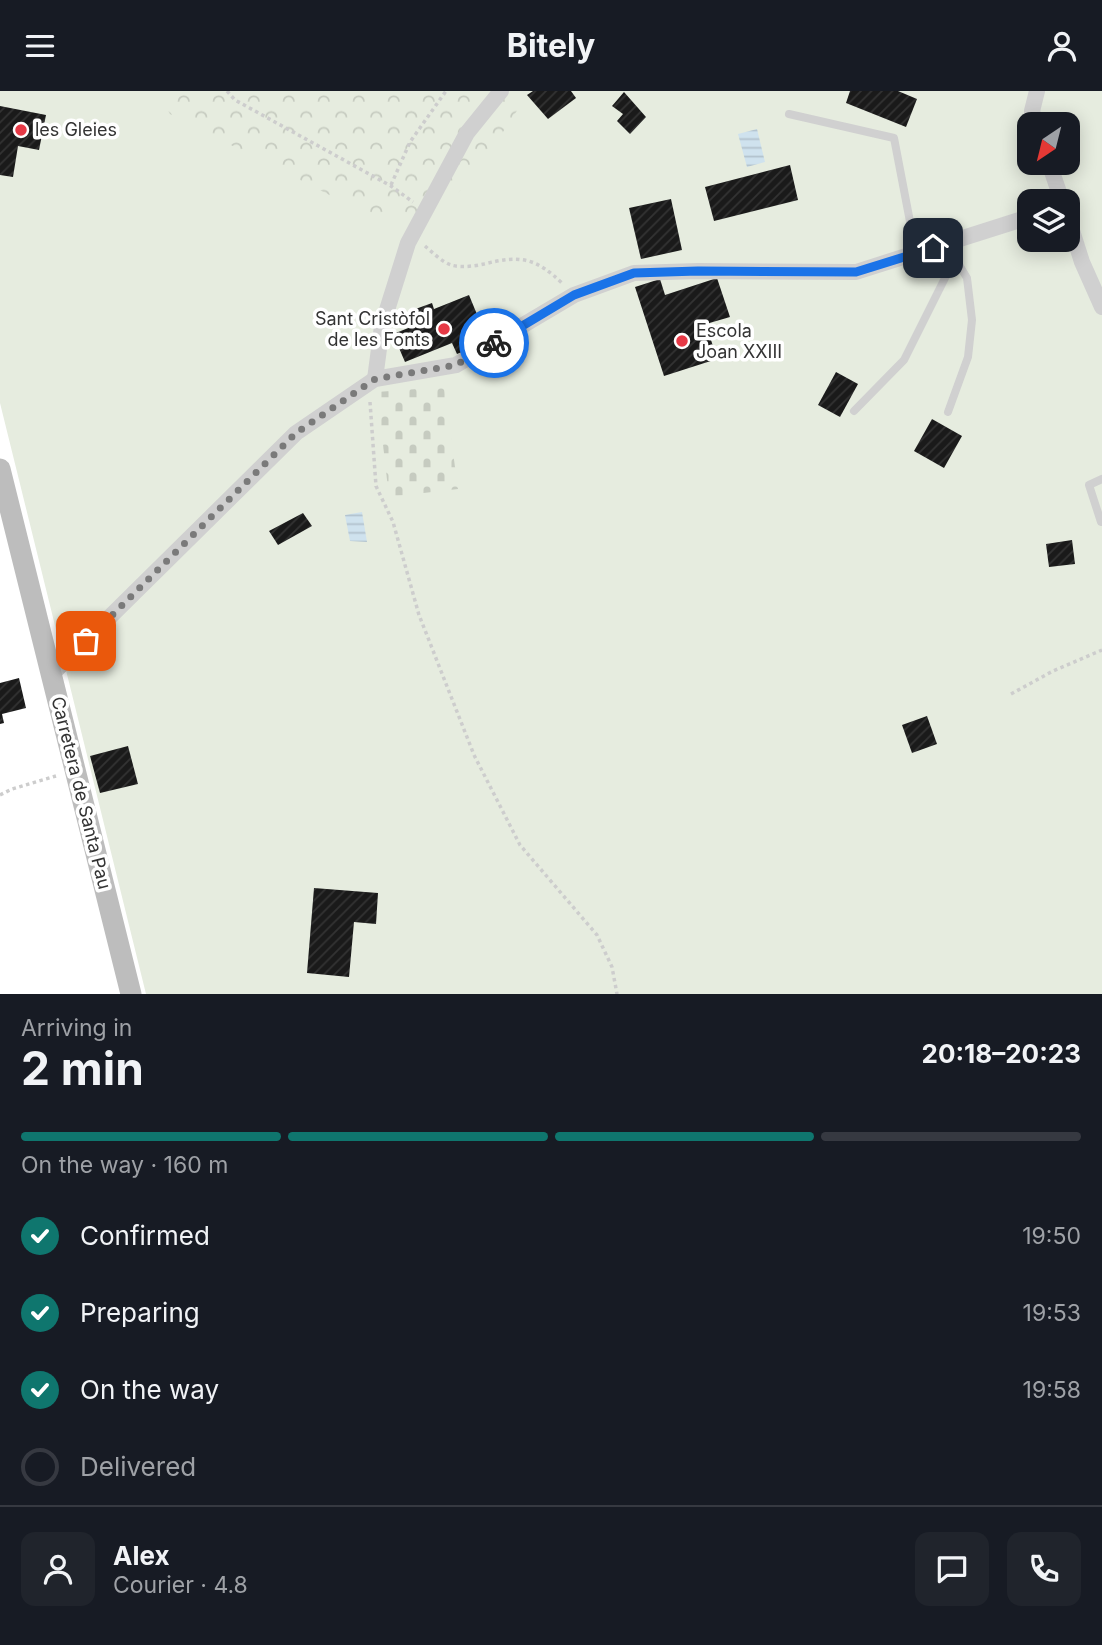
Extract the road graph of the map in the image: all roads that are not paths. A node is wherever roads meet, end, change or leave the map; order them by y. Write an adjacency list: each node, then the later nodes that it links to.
1 (501, 91): 10 (street)
2 (1037, 91): 3 (street)
3 (1032, 112)
4 (789, 114): 8 (lane)
5 (1017, 223): 6 (street)
6 (952, 250): 8 (street); 11 (lane); 12 (lane)
7 (1079, 252): 9 (street)
8 (916, 253): 10 (street)
9 (1102, 307)
10 (375, 379): 16 (street)
11 (853, 411)
12 (948, 412)
13 (0, 469): 16 (main road, Carretera de Santa Pau)
14 (1102, 479): 15 (lane)
15 (1101, 522)
16 (51, 675): 17 (main road, Carretera de Santa Pau)
17 (131, 994)

